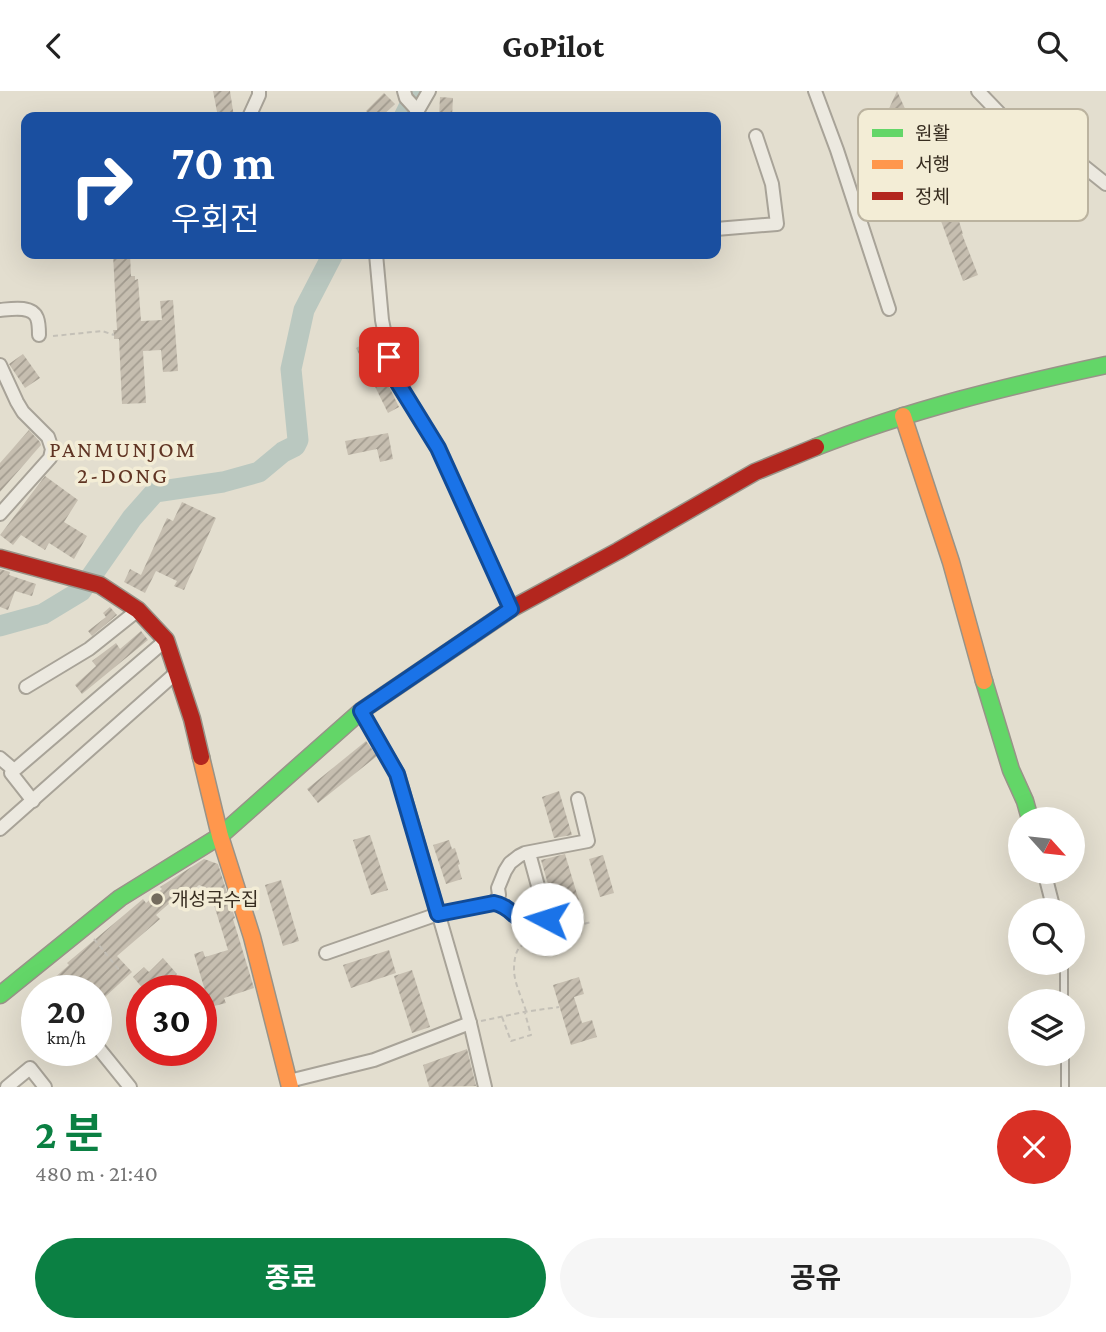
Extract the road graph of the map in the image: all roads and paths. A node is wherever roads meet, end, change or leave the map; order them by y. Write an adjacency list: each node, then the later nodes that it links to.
1 (260, 91): 7 (street)
2 (429, 91): 5 (street)
3 (815, 91): 11 (street)
4 (978, 91): 6 (street)
5 (411, 102)
6 (995, 109)
7 (251, 112)
8 (756, 136): 13 (street)
9 (1088, 170): 10 (street)
10 (1106, 184)
11 (858, 214)
12 (860, 221): 15 (street)
13 (721, 229)
14 (376, 259): 24 (street)
15 (889, 309)
16 (0, 310): 17 (street)
17 (39, 335): 18 (path)
18 (114, 335)
19 (0, 365): 22 (street)
20 (1106, 365): 21 (main road)
21 (903, 416): 24 (main road); 34 (main road)
22 (0, 515)
23 (0, 558): 25 (main road)
24 (511, 609): 29 (main road)
25 (138, 610): 26 (main road); 28 (street)
26 (166, 639): 27 (main road); 31 (street)
27 (177, 671): 33 (street); 36 (main road)
28 (26, 687)
29 (361, 711): 36 (main road); 39 (street)
30 (0, 758): 31 (street)
31 (14, 770): 33 (street)
32 (578, 799): 37 (street)
33 (33, 800): 35 (street)
34 (1027, 807)
35 (0, 829)
36 (220, 836): 41 (main road); 51 (main road)
37 (529, 853): 38 (street); 38 (street)
38 (494, 903): 39 (street)
39 (438, 914): 42 (street); 48 (street)
40 (590, 922): 46 (path)
41 (84, 927): 43 (path); 44 (main road)
42 (326, 953)
43 (120, 971)
44 (0, 995)
45 (559, 1007): 46 (path)
46 (525, 1011): 47 (path); 47 (path)
47 (502, 1017): 48 (path)
48 (470, 1023): 51 (street); 55 (street)
49 (112, 1065): 54 (street)
50 (1065, 1066): 56 (lane)
51 (289, 1084)
52 (7, 1087): 53 (street)
53 (45, 1087)
54 (130, 1087)
55 (485, 1087)
56 (1065, 1087)

